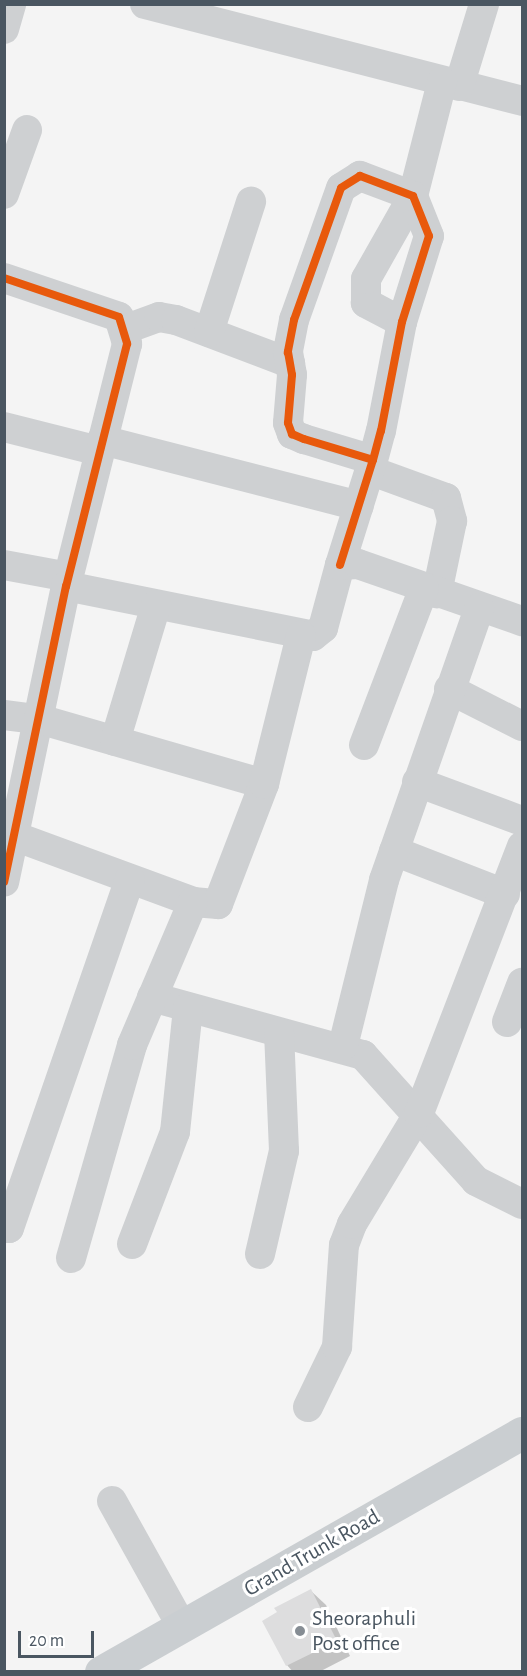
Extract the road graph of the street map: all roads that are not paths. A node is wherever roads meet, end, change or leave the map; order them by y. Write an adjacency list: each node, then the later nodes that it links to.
1 (11, 4): 4 (street)
2 (484, 4): 5 (street)
3 (162, 7): 5 (street)
4 (4, 29)
5 (451, 84): 6 (street); 9 (street)
6 (522, 101)
7 (27, 130): 8 (street)
8 (4, 194)
9 (413, 196): 12 (street); 12 (street); 15 (street)
10 (251, 202): 14 (street)
11 (4, 278): 13 (street)
12 (402, 322): 18 (street)
13 (126, 329): 14 (street); 17 (street)
14 (209, 332): 15 (street)
15 (290, 363): 18 (street)
16 (4, 427): 17 (street)
17 (100, 446): 19 (street); 22 (street)
18 (371, 465): 19 (street); 23 (street)
19 (358, 506): 21 (street)
20 (4, 565): 22 (street)
21 (340, 565): 23 (street); 27 (street)
22 (68, 581): 24 (street); 30 (street)
23 (431, 590): 25 (street); 33 (street)
24 (156, 605): 27 (street); 32 (street)
25 (479, 608): 26 (street); 28 (street)
26 (522, 621)
27 (301, 636): 35 (street)
28 (449, 690): 31 (street); 34 (street)
29 (4, 715): 30 (street)
30 (39, 719): 32 (street); 37 (street)
31 (522, 726)
32 (116, 741): 35 (street)
33 (364, 746)
34 (417, 782): 36 (street); 39 (street)
35 (264, 784): 43 (street)
36 (522, 820)
37 (14, 836): 40 (street); 41 (street)
38 (522, 846): 42 (street)
39 (394, 852): 42 (street); 49 (street)
40 (130, 879): 43 (street); 52 (street)
41 (4, 882)
42 (505, 894): 50 (street)
43 (193, 902): 45 (street)
44 (522, 983): 47 (street)
45 (152, 997): 46 (street); 55 (street)
46 (188, 1008): 48 (street); 53 (street)
47 (507, 1022)
48 (279, 1032): 49 (street); 54 (street)
49 (344, 1046): 50 (street)
50 (419, 1113): 51 (street); 56 (street)
51 (522, 1204)
52 (4, 1227)
53 (132, 1244)
54 (260, 1254)
55 (71, 1258)
56 (308, 1407)
57 (522, 1433): 59 (main road, Grand Trunk Road)
58 (112, 1501): 59 (street)
59 (182, 1628): 60 (main road, Grand Trunk Road)
60 (116, 1668)

